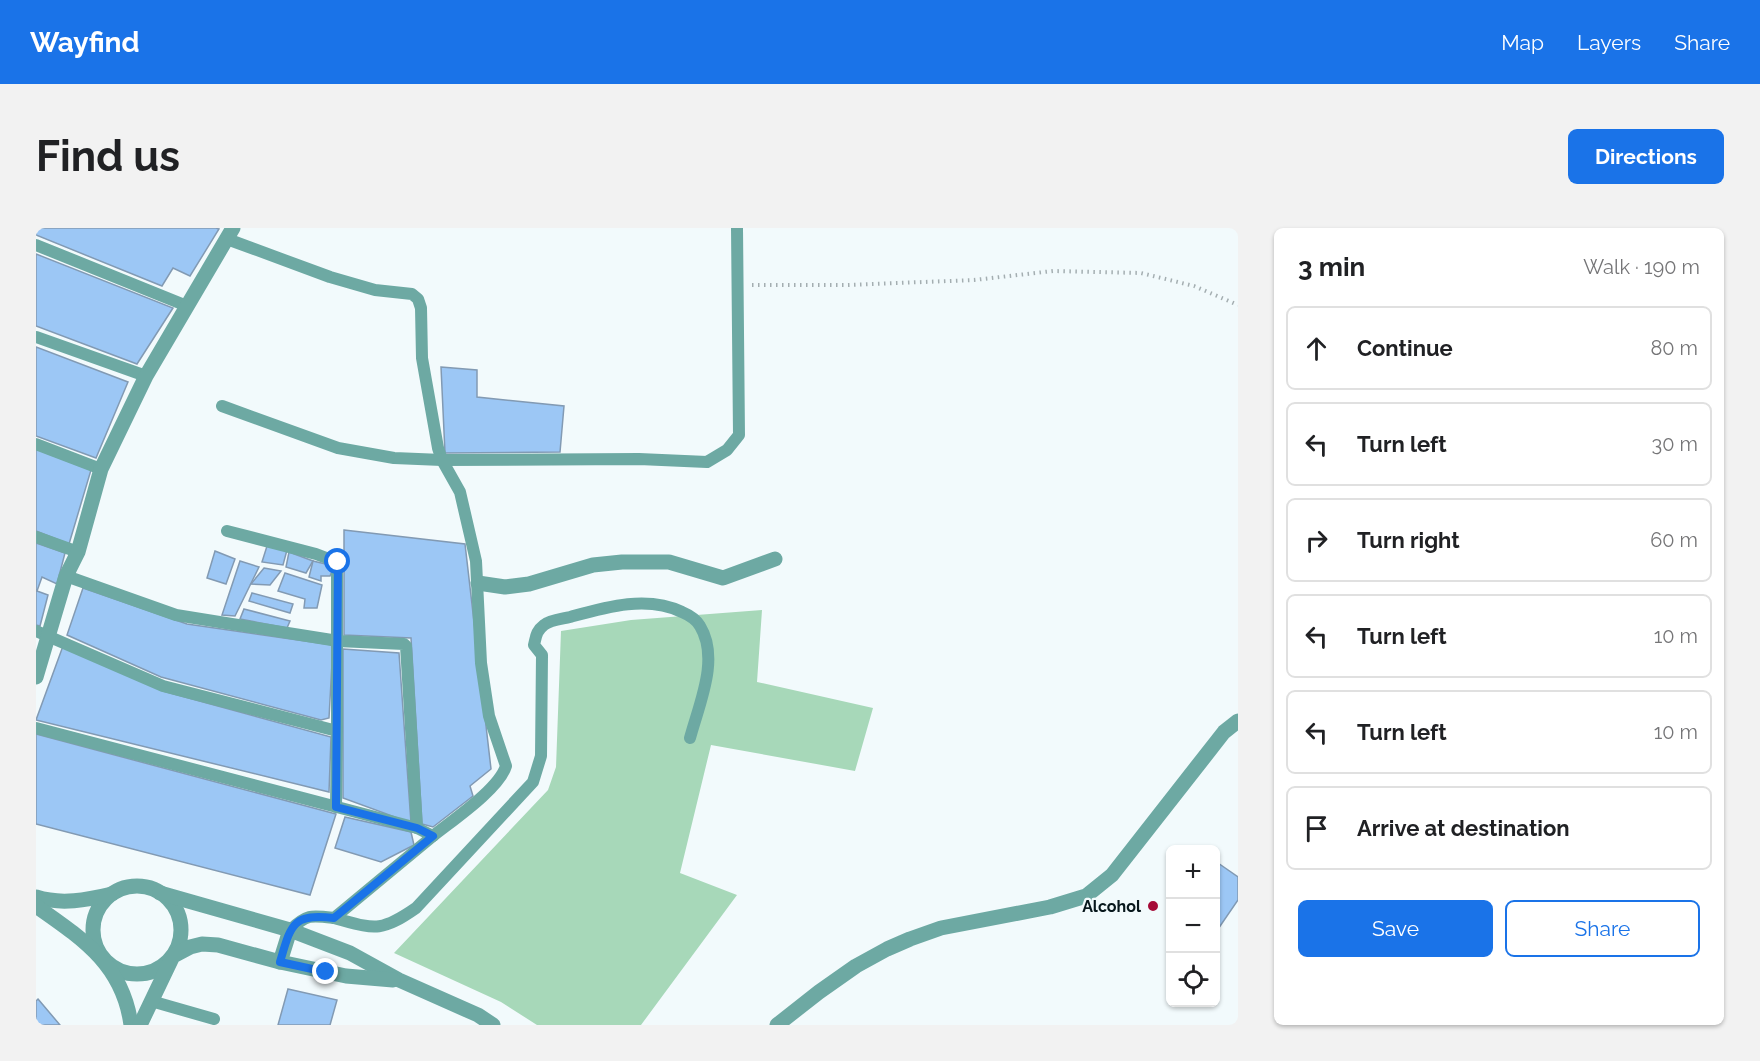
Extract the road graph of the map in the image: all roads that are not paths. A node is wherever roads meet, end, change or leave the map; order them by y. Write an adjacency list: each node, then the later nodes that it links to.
1 (737, 228): 9 (lane)
2 (230, 234): 4 (street); 9 (lane)
3 (36, 245): 4 (lane)
4 (187, 306): 6 (street)
5 (36, 337): 6 (lane)
6 (146, 376): 10 (street)
7 (222, 406): 9 (lane)
8 (36, 444): 10 (lane)
9 (442, 460): 16 (lane)
10 (101, 469): 13 (street)
11 (227, 531): 18 (lane)
12 (36, 537): 13 (lane)
13 (78, 552): 15 (street)
14 (775, 559): 16 (street)
15 (66, 576): 17 (street); 18 (lane)
16 (478, 583): 26 (lane)
17 (43, 633): 19 (street); 22 (lane)
18 (338, 641): 22 (lane); 25 (lane)
19 (36, 677)
20 (1238, 721): 42 (street)
21 (36, 728): 24 (lane)
22 (337, 731): 24 (lane)
23 (690, 738): 31 (lane)
24 (336, 807): 25 (lane)
25 (417, 828): 26 (lane)
26 (433, 836): 31 (lane)
27 (160, 893): 28 (street); 32 (street); 33 (street)
28 (112, 894): 29 (street); 34 (street)
29 (36, 897)
30 (36, 906): 34 (street)
31 (334, 918): 32 (lane)
32 (290, 930): 35 (street); 36 (street)
33 (172, 956): 34 (street); 35 (street); 37 (street)
34 (106, 962): 39 (street)
35 (280, 962): 36 (street)
36 (399, 980): 41 (street)
37 (151, 1001): 38 (lane); 40 (street)
38 (214, 1018)
39 (131, 1025)
40 (140, 1025)
41 (493, 1025)
42 (777, 1025)

